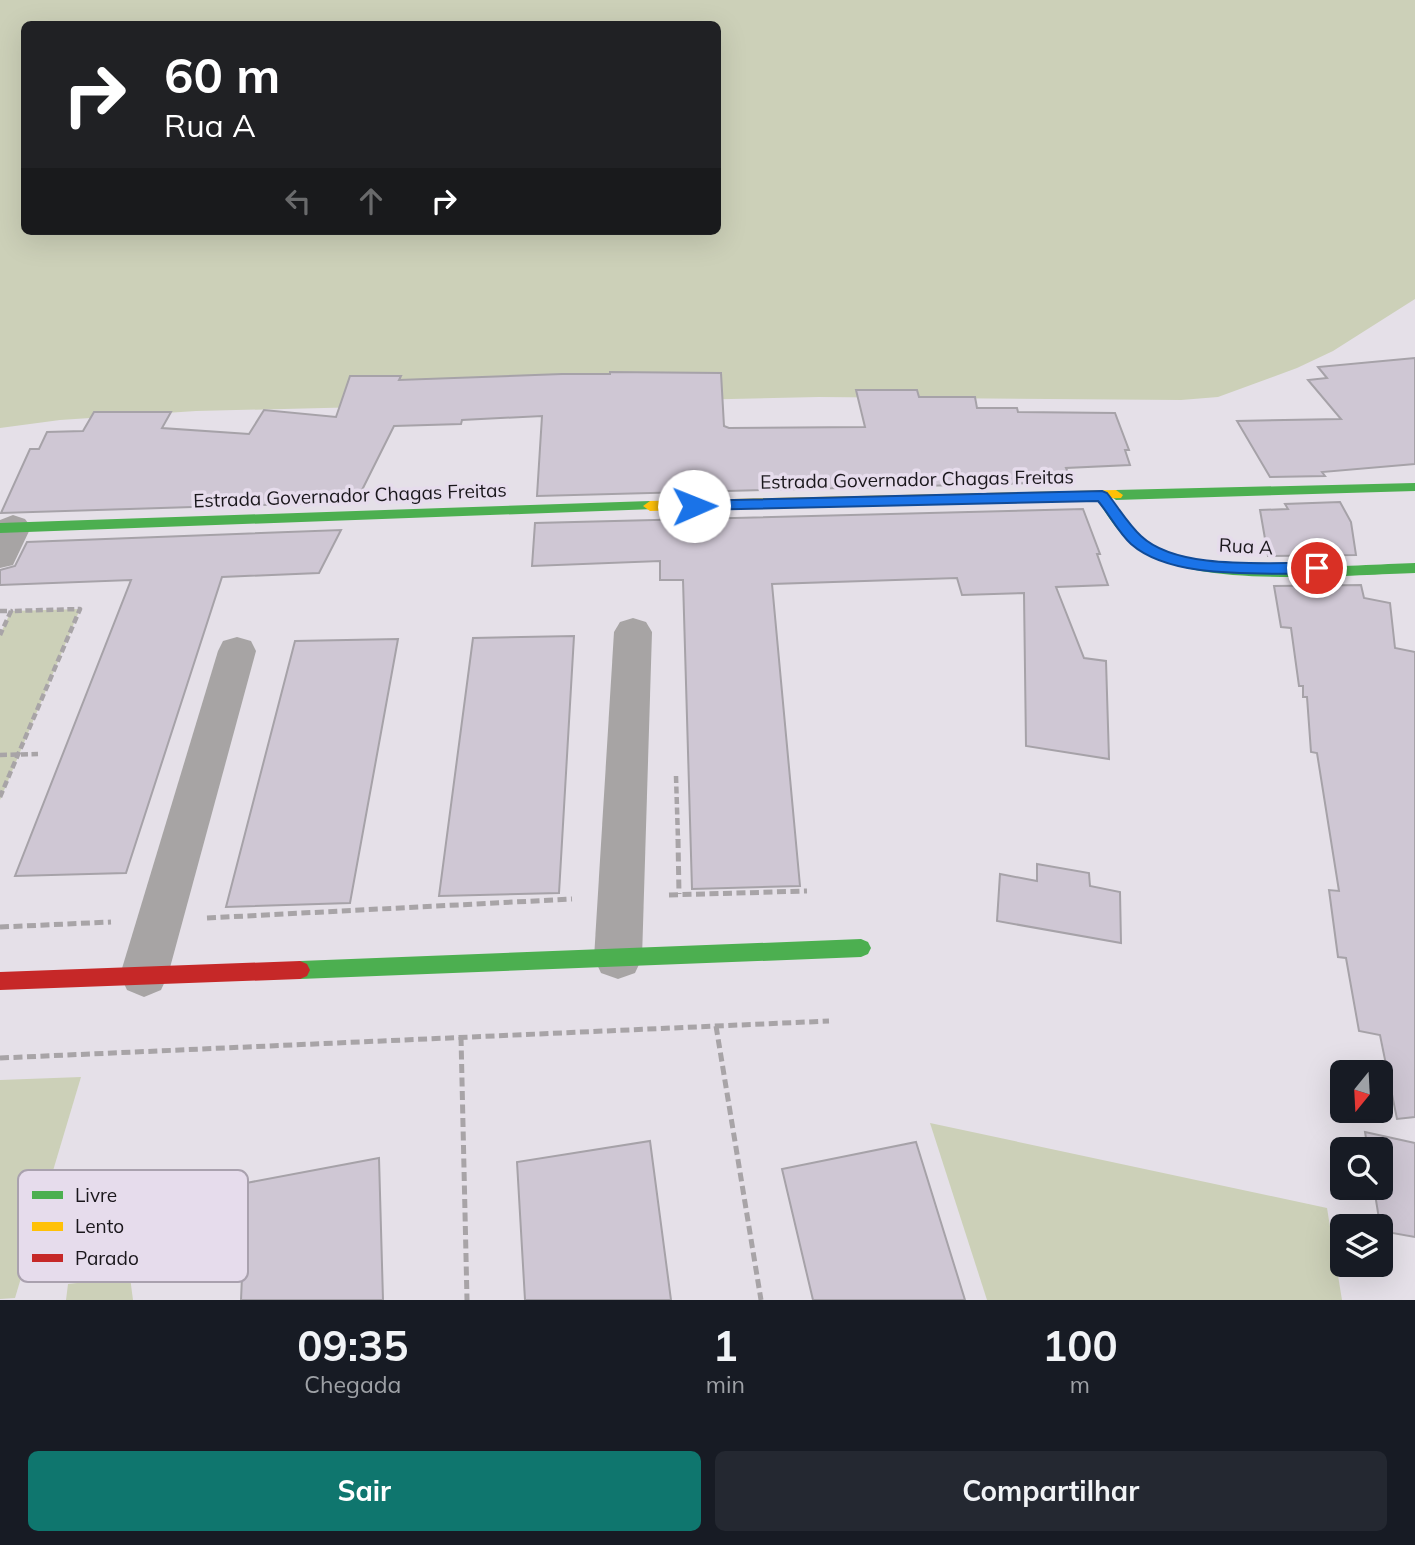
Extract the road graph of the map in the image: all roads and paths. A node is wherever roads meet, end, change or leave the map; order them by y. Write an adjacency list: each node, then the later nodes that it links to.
1 (1415, 487): 2 (main road, Estrada Governador Chagas Freitas)
2 (1102, 496): 3 (main road, Estrada Governador Chagas Freitas); 4 (main road, Rua A)
3 (4, 537)
4 (1415, 568)
5 (0, 611): 6 (path)
6 (11, 611): 8 (path); 12 (path)
7 (633, 632): 17 (street)
8 (0, 635)
9 (237, 650): 18 (street)
10 (38, 754): 12 (path)
11 (0, 755): 12 (path)
12 (18, 755): 14 (path)
13 (675, 764): 16 (path)
14 (0, 797)
15 (807, 891): 16 (path)
16 (679, 894): 17 (path)
17 (621, 896): 18 (path); 21 (street)
18 (161, 920): 19 (path); 22 (street)
19 (0, 926)
20 (861, 948): 21 (main road)
21 (618, 958): 22 (main road)
22 (145, 975): 23 (main road)
23 (0, 981)
24 (829, 1021): 25 (path)
25 (716, 1026): 26 (path); 29 (path)
26 (461, 1037): 27 (path); 28 (path)
27 (0, 1058)
28 (467, 1300)
29 (761, 1300)

